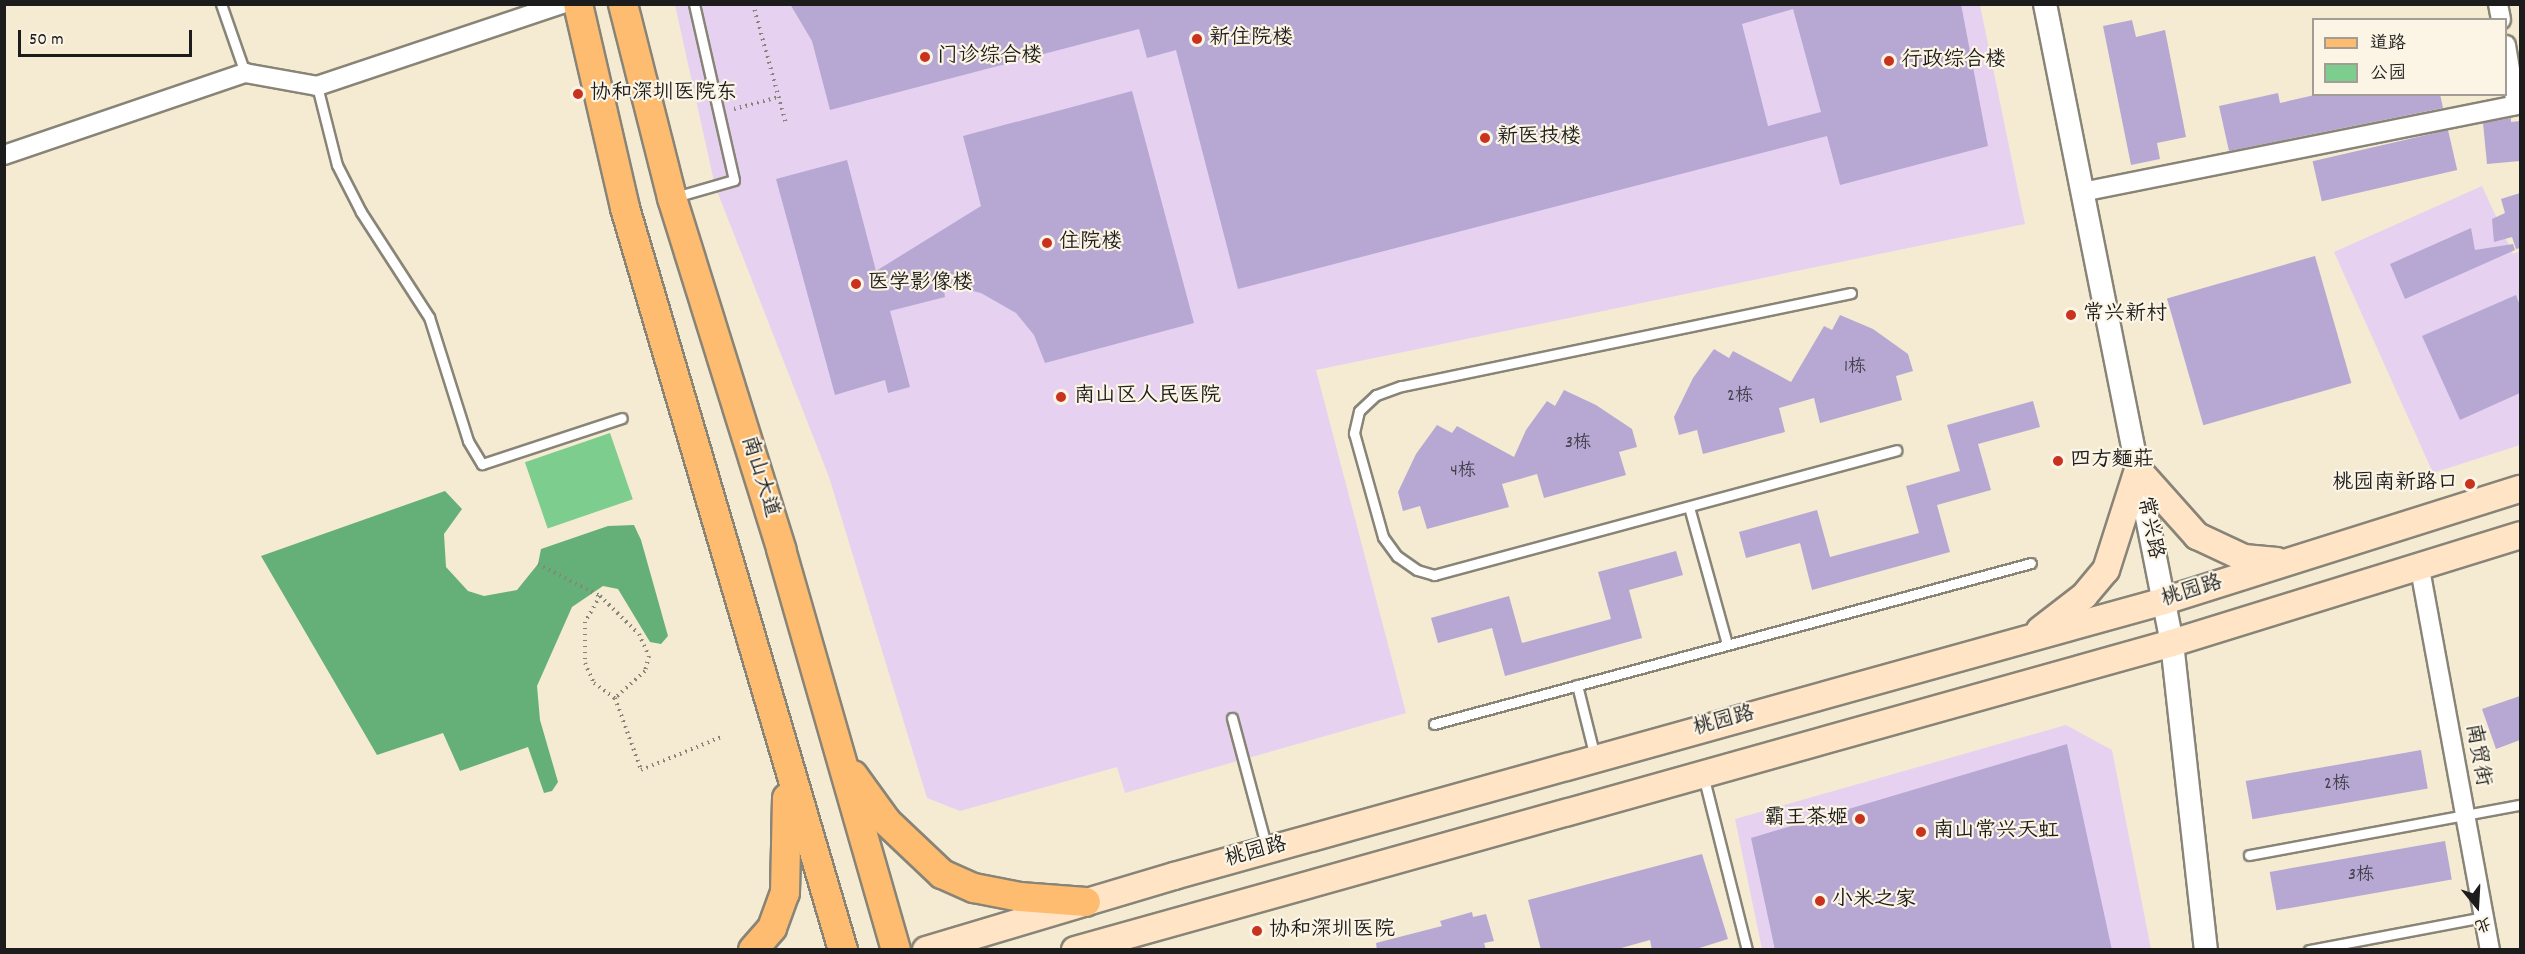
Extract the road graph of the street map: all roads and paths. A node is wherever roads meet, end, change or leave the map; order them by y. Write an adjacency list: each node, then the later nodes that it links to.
1 (222, 4): 9 (lane)
2 (562, 4): 10 (street)
3 (578, 4): 40 (main road)
4 (622, 4): 16 (main road, 南山大道)
5 (694, 4): 12 (lane)
6 (753, 4): 11 (path)
7 (2045, 4): 15 (street, 常兴路)
8 (2507, 56): 15 (street)
9 (246, 73): 10 (street); 14 (street)
10 (317, 86): 18 (lane)
11 (779, 97): 12 (path); 13 (path)
12 (719, 114): 16 (lane)
13 (786, 124)
14 (4, 155)
15 (2082, 192): 20 (street, 常兴路)
16 (672, 198): 38 (main road, 南山大道)
17 (1851, 293): 22 (lane)
18 (622, 418)
19 (1896, 450): 22 (lane)
20 (2138, 470): 24 (main road); 29 (street, 常兴路); 30 (main road)
21 (2520, 489): 24 (main road, 桃园路)
22 (1689, 507): 32 (lane)
23 (2520, 535): 27 (main road, 桃园路)
24 (2297, 559): 29 (main road, 桃园路)
25 (2031, 563): 32 (lane)
26 (538, 564): 28 (path)
27 (2420, 569): 31 (main road, 桃园路); 43 (street, 南贸街)
28 (600, 596): 34 (path); 34 (path)
29 (2164, 601): 30 (main road, 桃园路); 31 (street, 常兴路)
30 (2029, 638): 39 (main road, 桃园路)
31 (2172, 643): 41 (main road, 桃园路); 54 (street, 常兴路)
32 (1727, 644): 33 (lane)
33 (1577, 686): 36 (lane); 39 (lane)
34 (615, 698): 37 (path)
35 (1232, 718): 44 (lane)
36 (1434, 724)
37 (721, 737)
38 (836, 745): 46 (main road); 50 (main road, 南山大道)
39 (1595, 757): 44 (main road, 桃园路)
40 (786, 760): 48 (main road); 49 (main road)
41 (1703, 773): 52 (main road, 桃园路); 53 (lane)
42 (2520, 805): 43 (lane)
43 (2465, 815): 45 (lane); 47 (street, 南贸街)
44 (1268, 850): 46 (main road, 桃园路)
45 (2249, 855)
46 (1086, 902): 51 (main road, 桃园路)
47 (2484, 917): 55 (lane); 56 (street, 南贸街)
48 (753, 950)
49 (843, 950)
50 (896, 950)
51 (926, 950)
52 (1075, 950)
53 (1747, 950)
54 (2206, 950)
55 (2309, 950)
56 (2490, 950)

